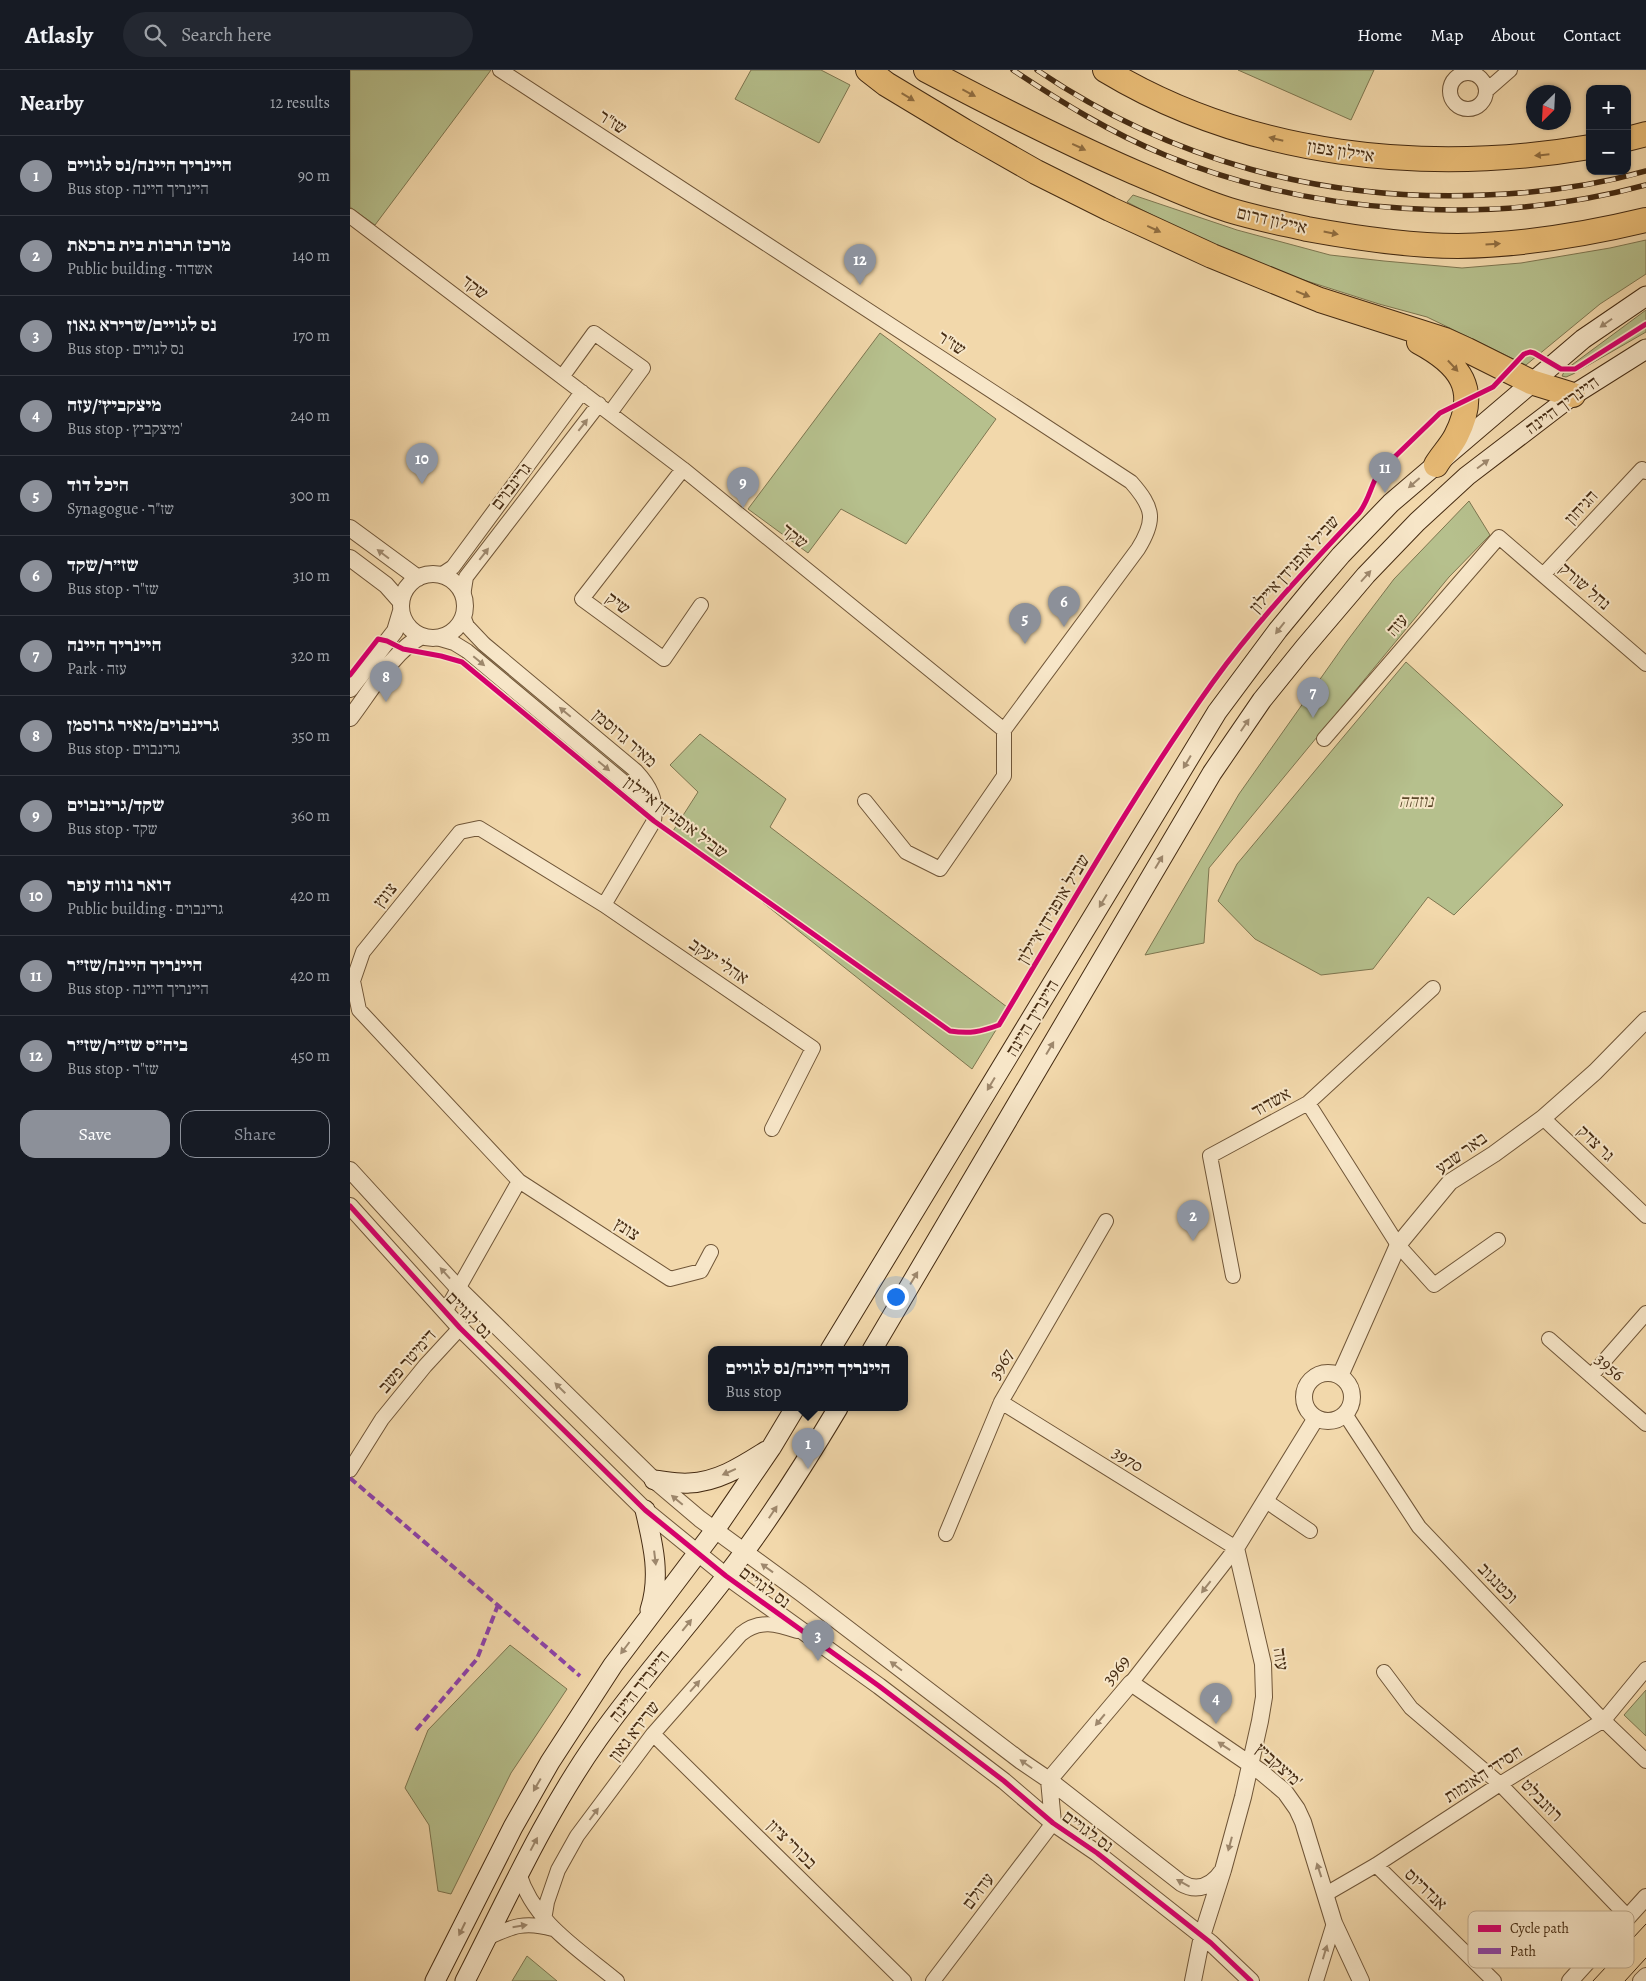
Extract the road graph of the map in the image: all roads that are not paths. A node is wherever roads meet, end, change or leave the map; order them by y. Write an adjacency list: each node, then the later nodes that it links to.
1 (500, 70): 38 (street, שז"ר)
2 (868, 70): 14 (highway, one-way to 14)
3 (926, 70): 12 (highway, איילון דרום, one-way to 12)
4 (1105, 70): 10 (highway, איילון צפון, one-way to 4)
5 (1510, 70): 7 (street)
6 (1472, 72): 7 (street); 7 (street)
7 (1486, 92)
8 (1646, 134): 9 (highway)
9 (1631, 138)
10 (1586, 148)
11 (350, 216): 16 (street, שקד)
12 (1646, 220)
13 (1646, 296): 17 (main road, היינריך היינה, one-way to 17)
14 (1373, 318): 17 (highway); 21 (highway, one-way to 21)
15 (1646, 349): 19 (main road, היינריך היינה)
16 (562, 377): 18 (street, שקד); 20 (street, גרינבוים)
17 (1530, 382): 19 (highway); 21 (main road, היינריך היינה)
18 (582, 392): 20 (street, שקד); 27 (street, גרינבוים)
19 (1573, 395): 63 (main road, היינריך היינה, one-way to 19)
20 (604, 408): 22 (street, שקד); 30 (street, גרינבוים, one-way to 20)
21 (1436, 464): 62 (main road, היינריך היינה, one-way to 62)
22 (683, 469): 31 (street, שיק); 38 (street, שקד)
23 (1646, 472): 28 (street, הגיחון)
24 (350, 528): 29 (street, one-way to 24)
25 (1499, 537): 28 (street, נחל שורק); 39 (street, עזה)
26 (350, 558): 32 (street)
27 (436, 575): 29 (street); 30 (street)
28 (1543, 575): 35 (street, נחל שורק)
29 (418, 578): 32 (street)
30 (463, 596): 33 (street)
31 (701, 605)
32 (401, 606): 34 (street); 36 (street)
33 (464, 616): 34 (street); 41 (street, מאיר גרוסמן, one-way to 33)
34 (430, 637): 37 (street); 41 (street, מאיר גרוסמן, one-way to 41)
35 (1646, 664)
36 (350, 689)
37 (350, 718)
38 (1004, 730): 40 (street)
39 (1324, 739)
40 (865, 801)
41 (656, 809): 42 (street)
42 (604, 905): 47 (street, אהלי יעקב); 49 (street, צונץ)
43 (1433, 988): 45 (street, אשדוד)
44 (1644, 1027): 46 (street, באר שבע)
45 (1308, 1103): 54 (street); 56 (street, אשדוד)
46 (1543, 1118): 51 (street, גר צדק); 54 (street, באר שבע)
47 (772, 1129)
48 (350, 1170): 57 (street, נס לגויים, one-way to 48)
49 (519, 1181): 55 (street, צונץ); 57 (street)
50 (350, 1206): 58 (street, נס לגויים)
51 (1646, 1216)
52 (1106, 1221): 66 (street, 3967)
53 (1498, 1240): 54 (street)
54 (1398, 1245): 64 (street, באר שבע)
55 (710, 1252)
56 (1233, 1276)
57 (459, 1289): 58 (street); 74 (street, נס לגויים, one-way to 57)
58 (446, 1312): 60 (street, נס לגויים)
59 (1646, 1313): 65 (street)
60 (460, 1328): 73 (street, דימיטר פשב); 76 (street, נס לגויים)
61 (1549, 1339): 65 (street, 3956)
62 (832, 1346)
63 (874, 1346)
64 (1340, 1376): 69 (street); 70 (street)
65 (1591, 1376): 71 (street, 3956)
66 (1001, 1402): 79 (street, 3967); 80 (street, 3970)
67 (794, 1411): 72 (main road, היינריך היינה)
68 (836, 1411): 81 (main road, היינריך היינה, one-way to 68)
69 (1345, 1414): 70 (street); 89 (street, וכטנגוב)
70 (1316, 1418): 75 (street)
71 (1646, 1424)
72 (771, 1448): 74 (main road, one-way to 74); 77 (main road, היינריך היינה)
73 (350, 1470)
74 (654, 1480): 77 (street, נס לגויים, one-way to 74)
75 (1266, 1501): 78 (street); 80 (street)
76 (645, 1510): 82 (street, נס לגויים); 84 (main road, one-way to 84)
77 (716, 1530): 81 (street, נס לגויים); 82 (main road, היינריך היינה)
78 (1310, 1531)
79 (946, 1534)
80 (1236, 1548): 88 (street, 3969, one-way to 88); 92 (street, עזה)
81 (745, 1552): 83 (main road, היינריך היינה); 93 (street, נס לגויים, one-way to 81)
82 (697, 1554): 83 (street, נס לגויים); 84 (main road, היינריך היינה)
83 (726, 1576): 85 (street, נס לגויים); 98 (main road, היינריך היינה, one-way to 83)
84 (648, 1617): 111 (main road, היינריך היינה, one-way to 111)
85 (803, 1632): 90 (street, שרירא גאון, one-way to 85); 95 (street, נס לגויים)
86 (1646, 1669): 89 (street, חסידי האומות)
87 (1384, 1672): 94 (street, רוזנבלט)
88 (1132, 1683): 92 (street, מיצקביץ', one-way to 88); 93 (street, 3969, one-way to 93)
89 (1604, 1720): 91 (street, וכטנגוב); 94 (street, חסידי האומות)
90 (653, 1734): 104 (street, שרירא גאון, one-way to 90); 114 (street, בכורי ציון)
91 (1646, 1761)
92 (1251, 1764): 97 (street, עזה, one-way to 97); 99 (street, מיצקביץ', one-way to 92)
93 (1049, 1780): 95 (street); 97 (street, נס לגויים, one-way to 93)
94 (1500, 1784): 96 (street, חסידי האומות); 101 (street, רוזנבלט)
95 (1053, 1823): 105 (street, נס לגויים); 115 (street, עדולם)
96 (1376, 1865): 99 (street, חסידי האומות); 107 (street, אנדריוס)
97 (1224, 1870): 105 (street, עזה)
98 (519, 1873): 104 (street); 106 (main road, היינריך היינה)
99 (1326, 1894): 103 (street, מיצקביץ')
100 (1646, 1897): 102 (street)
101 (1622, 1911)
102 (1633, 1911)
103 (1334, 1923): 118 (street, one-way to 103); 119 (street, מיצקביץ')
104 (549, 1925): 106 (street, one-way to 104); 113 (street)
105 (1202, 1936): 116 (street, עזה); 117 (street, נס לגויים)
106 (487, 1938): 112 (main road, היינריך היינה)
107 (1468, 1955)
108 (1481, 1968): 120 (street, אנדריוס)
109 (1582, 1968): 121 (street)
110 (1646, 1976): 122 (street)
111 (436, 1981)
112 (465, 1981)
113 (617, 1981)
114 (904, 1981)
115 (933, 1981)
116 (1193, 1981)
117 (1251, 1981)
118 (1316, 1981)
119 (1361, 1981)
120 (1494, 1981)
121 (1570, 1981)
122 (1641, 1981)

